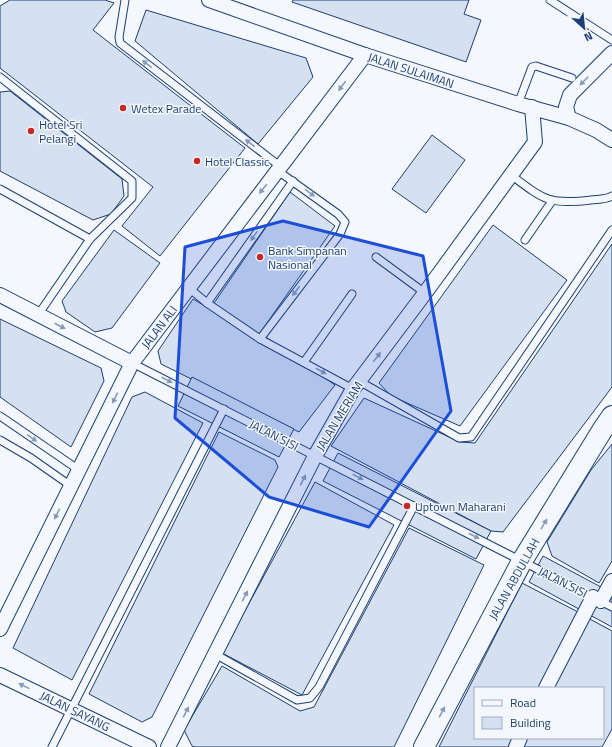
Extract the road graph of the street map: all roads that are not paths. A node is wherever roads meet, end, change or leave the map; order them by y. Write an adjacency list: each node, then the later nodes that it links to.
1 (125, 0): 13 (lane, one-way to 1)
2 (209, 0): 6 (street, JALAN SULAIMAN)
3 (550, 0): 4 (lane)
4 (612, 40)
5 (612, 53): 11 (street, one-way to 11)
6 (365, 55): 9 (street, JALAN SULAIMAN); 13 (street, JALAN ALI, one-way to 13)
7 (0, 77): 20 (lane)
8 (572, 78): 9 (lane)
9 (518, 104): 10 (street, JALAN SULAIMAN)
10 (532, 108): 11 (street, JALAN SULAIMAN); 14 (street, JALAN MERIAM)
11 (569, 118): 12 (street, JALAN SULAIMAN)
12 (612, 140)
13 (279, 169): 15 (lane); 23 (street, JALAN ALI, one-way to 23)
14 (511, 176): 18 (lane); 24 (street, JALAN MERIAM)
15 (293, 181): 27 (lane, one-way to 27); 29 (lane, one-way to 29)
16 (0, 189): 20 (lane)
17 (612, 196): 18 (lane)
18 (552, 201): 21 (lane)
19 (612, 230): 32 (lane)
20 (90, 239): 28 (lane)
21 (525, 240)
22 (376, 257): 24 (lane)
23 (189, 288): 27 (lane); 31 (street, JALAN ALI)
24 (425, 293): 32 (street, JALAN MERIAM, one-way to 24)
25 (352, 294): 30 (lane)
26 (0, 295): 28 (street, JALAN SISI)
27 (207, 303): 29 (lane)
28 (38, 315): 31 (street, JALAN SISI, one-way to 31)
29 (260, 339): 30 (lane)
30 (304, 362): 32 (lane, one-way to 32)
31 (132, 363): 33 (lane, JALAN SISI, one-way to 33); 38 (street, JALAN ALI, one-way to 38)
32 (356, 385): 37 (street, JALAN MERIAM)
33 (224, 410): 37 (lane, JALAN SISI); 48 (lane)
34 (0, 416): 38 (lane, one-way to 38)
35 (612, 416): 41 (street, JALAN ABDULLAH, one-way to 35)
36 (0, 440): 39 (lane)
37 (315, 456): 40 (lane, JALAN SISI, one-way to 40); 45 (street, JALAN MERIAM, one-way to 37)
38 (79, 470): 39 (street, JALAN ALI)
39 (71, 486): 44 (street, JALAN ALI, one-way to 44)
40 (414, 506): 41 (lane, JALAN SISI, one-way to 41); 45 (lane)
41 (522, 561): 43 (lane, JALAN SISI); 52 (street, JALAN ABDULLAH, one-way to 41)
42 (612, 581): 43 (street)
43 (602, 602): 47 (street)
44 (0, 629)
45 (215, 654): 51 (street, JALAN MERIAM, one-way to 45)
46 (0, 675): 48 (street, JALAN SAYANG, one-way to 46)
47 (547, 687)
48 (71, 709): 49 (lane); 50 (street, JALAN SAYANG)
49 (52, 747)
50 (149, 747)
51 (168, 747)
52 (424, 747)

